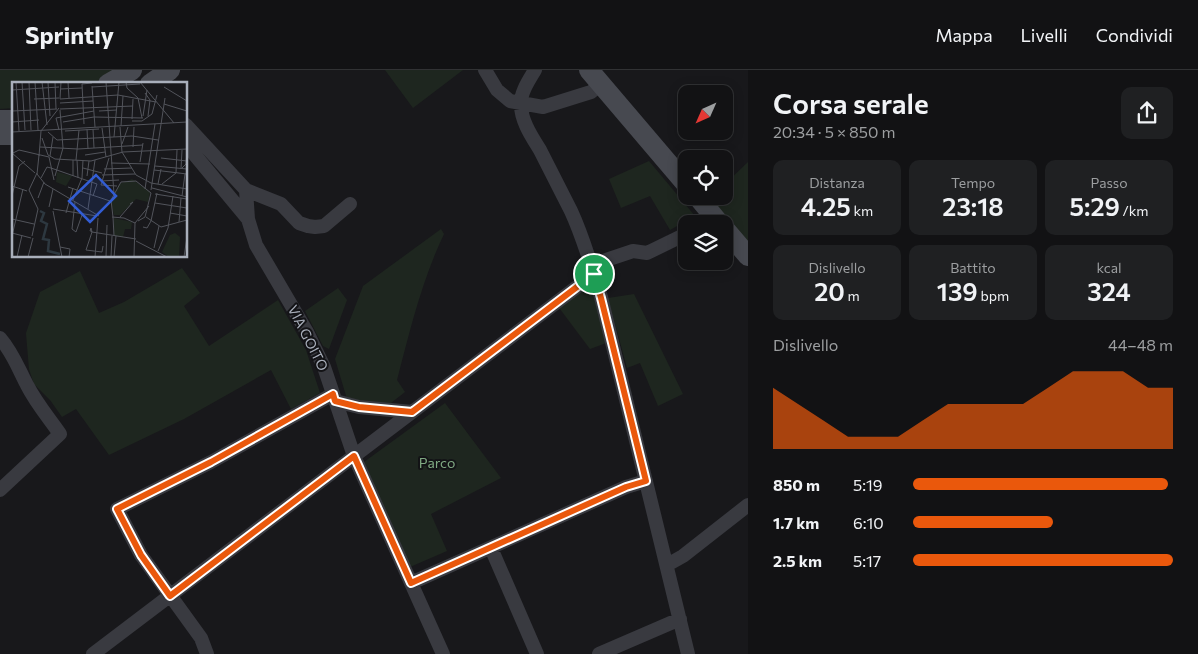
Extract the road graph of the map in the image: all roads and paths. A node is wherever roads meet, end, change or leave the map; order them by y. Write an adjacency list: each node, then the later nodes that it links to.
1 (132, 70): 6 (street)
2 (170, 70): 7 (street)
3 (485, 70): 8 (street)
4 (535, 70): 8 (street)
5 (595, 77): 8 (street); 11 (street)
6 (111, 82)
7 (152, 82)
8 (520, 104): 18 (street)
9 (188, 127): 12 (street)
10 (188, 142): 14 (street, VIA GOITO)
11 (678, 175)
12 (246, 190): 13 (street); 14 (street, VIA GOITO)
13 (350, 204)
14 (248, 219): 20 (street, VIA GOITO)
15 (678, 238): 18 (street)
16 (733, 241): 17 (street)
17 (748, 256)
18 (592, 270): 21 (street); 23 (street)
19 (0, 338): 24 (street)
20 (334, 397): 21 (street); 22 (street, VIA GOITO); 29 (street)
21 (412, 412): 22 (street)
22 (354, 456): 28 (street, VIA GOITO); 29 (street)
23 (646, 481): 26 (street); 27 (street)
24 (0, 490)
25 (748, 505): 27 (street)
26 (491, 548): 28 (street); 34 (street)
27 (667, 565): 30 (street)
28 (411, 583): 33 (street, VIA GOITO)
29 (170, 596): 31 (street); 32 (street)
30 (680, 619): 35 (street); 36 (street)
31 (93, 654)
32 (206, 654)
33 (443, 654)
34 (537, 654)
35 (599, 654)
36 (688, 654)

